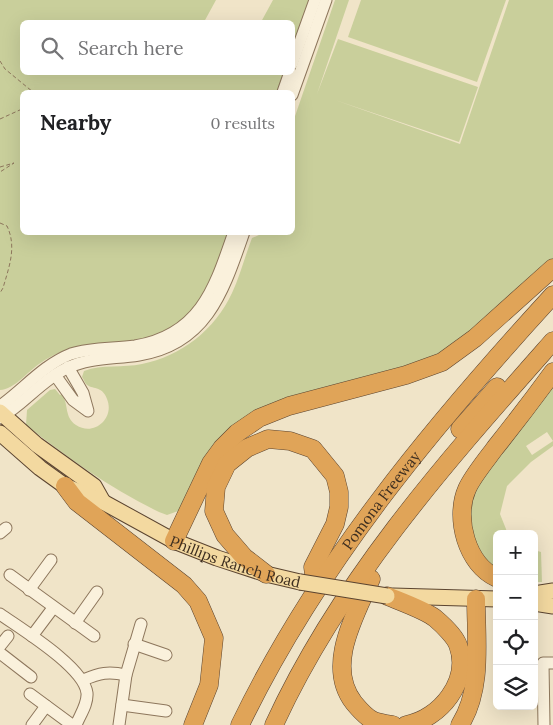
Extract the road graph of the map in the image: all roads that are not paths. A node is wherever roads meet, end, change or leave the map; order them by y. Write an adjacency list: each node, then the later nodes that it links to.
1 (315, 0): 3 (street)
2 (326, 0): 6 (street)
3 (295, 56)
4 (289, 75): 5 (street)
5 (284, 90)
6 (293, 90)
7 (233, 235): 16 (street)
8 (243, 235): 13 (street)
9 (553, 268): 21 (highway)
10 (553, 295): 27 (highway, Pomona Freeway)
11 (553, 326): 37 (highway)
12 (553, 341): 20 (highway, Pomona Freeway)
13 (68, 367): 15 (street); 15 (street)
14 (553, 372): 25 (highway)
15 (55, 375): 16 (street)
16 (1, 413): 19 (main road, Phillips Ranch Road)
17 (0, 433): 18 (main road, Phillips Ranch Road)
18 (65, 486): 19 (main road, Phillips Ranch Road); 61 (highway)
19 (102, 502): 21 (main road, Phillips Ranch Road)
20 (390, 533): 37 (highway, Pomona Freeway); 65 (highway)
21 (174, 541): 24 (main road, Phillips Ranch Road)
22 (51, 560): 26 (street)
23 (10, 576): 26 (street)
24 (273, 576): 27 (highway); 31 (main road, Phillips Ranch Road, bridge)
25 (493, 577)
26 (29, 590): 36 (street)
27 (316, 590): 39 (highway, Pomona Freeway)
28 (553, 591): 30 (main road)
29 (97, 592): 40 (street)
30 (538, 593)
31 (387, 596): 32 (main road, Phillips Ranch Road); 66 (highway)
32 (476, 599): 33 (main road, Phillips Ranch Road); 67 (highway)
33 (493, 599)
34 (538, 604): 35 (main road)
35 (553, 606)
36 (53, 608): 40 (street); 43 (street)
37 (339, 608): 64 (highway, Pomona Freeway)
38 (0, 614): 43 (street)
39 (302, 614): 62 (highway, Pomona Freeway); 63 (highway)
40 (75, 623): 44 (street)
41 (142, 624): 45 (street)
42 (8, 636): 46 (street)
43 (32, 636): 52 (street)
44 (94, 636)
45 (134, 644): 48 (street); 50 (street)
46 (0, 646)
47 (0, 653): 51 (street)
48 (166, 656)
49 (548, 663): 54 (street)
50 (126, 675): 52 (street); 55 (street)
51 (31, 678)
52 (82, 680): 59 (street)
53 (30, 694): 56 (street)
54 (548, 694): 68 (street)
55 (122, 705): 57 (street); 60 (street)
56 (46, 706): 58 (street); 59 (street)
57 (166, 711)
58 (32, 725)
59 (74, 725)
60 (119, 725)
61 (193, 725)
62 (240, 725)
63 (252, 725)
64 (274, 725)
65 (393, 725)
66 (406, 725)
67 (460, 725)
68 (544, 725)

